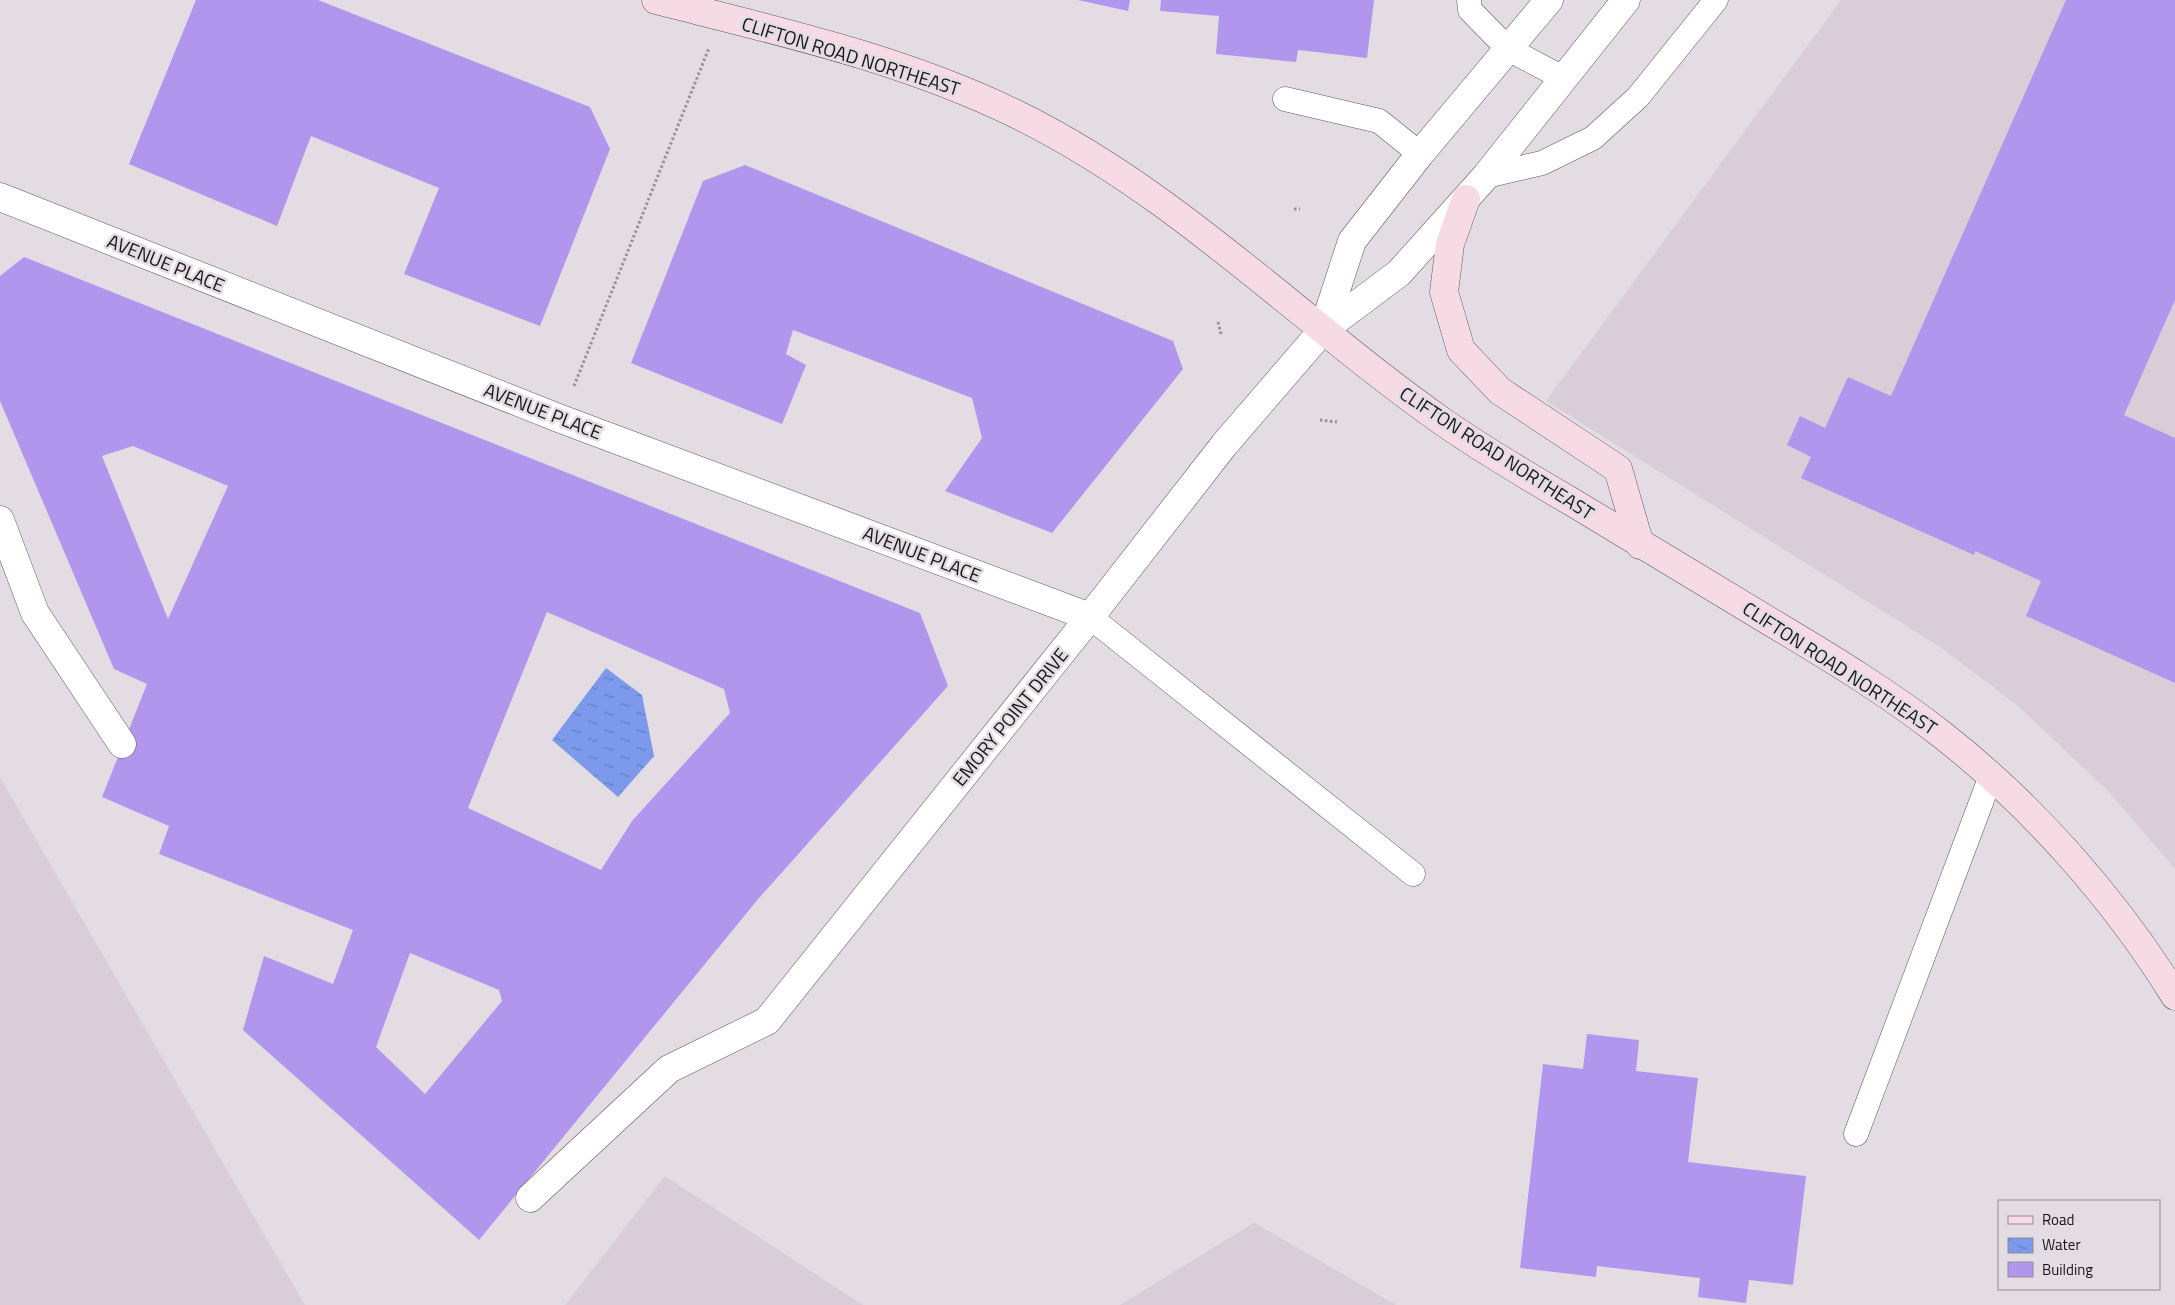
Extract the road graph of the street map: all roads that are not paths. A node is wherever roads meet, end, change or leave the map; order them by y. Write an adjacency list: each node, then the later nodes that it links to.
1 (656, 0): 13 (main road, CLIFTON ROAD NORTHEAST)
2 (1469, 0): 6 (lane)
3 (1549, 0): 6 (street)
4 (1626, 0): 7 (street)
5 (1716, 0): 10 (lane)
6 (1508, 48): 7 (lane); 9 (street)
7 (1564, 78): 10 (street)
8 (1284, 98): 9 (lane)
9 (1420, 154): 13 (street)
10 (1486, 176): 12 (street)
11 (0, 197): 16 (street, AVENUE PLACE)
12 (1466, 199): 13 (street); 15 (main road)
13 (1323, 330): 15 (main road, CLIFTON ROAD NORTHEAST); 16 (street, EMORY POINT DRIVE)
14 (0, 520): 17 (street)
15 (1640, 545): 18 (main road, CLIFTON ROAD NORTHEAST)
16 (1090, 617): 19 (lane); 22 (street, EMORY POINT DRIVE)
17 (122, 744)
18 (1990, 776): 20 (main road, CLIFTON ROAD NORTHEAST); 21 (lane)
19 (1413, 874)
20 (2175, 996)
21 (1856, 1134)
22 (530, 1198)

